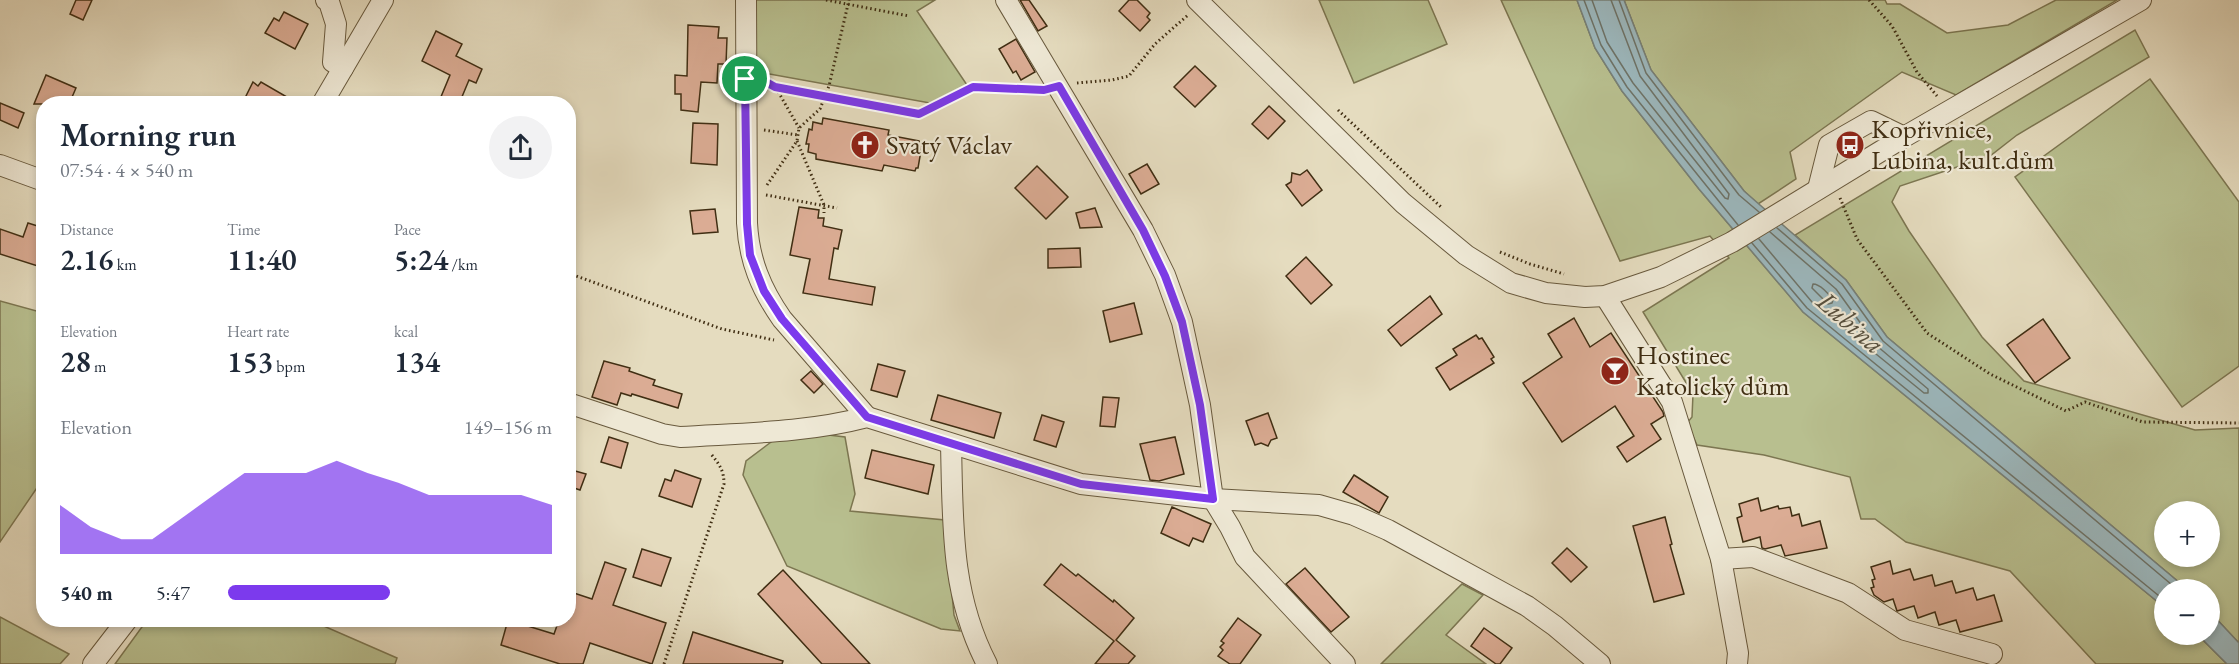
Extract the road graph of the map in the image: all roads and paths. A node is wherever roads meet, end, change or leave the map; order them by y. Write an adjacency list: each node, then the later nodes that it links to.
1 (326, 0): 11 (street)
2 (383, 0): 11 (street)
3 (825, 0): 8 (path)
4 (1006, 0): 13 (street)
5 (1869, 0): 18 (path)
6 (2141, 0): 18 (street)
7 (1198, 1): 13 (path); 35 (street)
8 (848, 2): 10 (path); 16 (path)
9 (746, 8): 12 (street)
10 (909, 16)
11 (344, 68): 15 (street)
12 (745, 79): 14 (path); 19 (street)
13 (1059, 86): 16 (path); 42 (street)
14 (775, 87): 16 (path); 20 (path)
15 (327, 96)
16 (825, 96): 20 (path)
17 (1333, 105): 30 (path)
18 (1949, 112): 22 (street)
19 (746, 128): 21 (path); 36 (street)
20 (799, 128): 21 (path)
21 (798, 135): 23 (path)
22 (1904, 137): 26 (street); 26 (street)
23 (797, 141): 28 (path); 28 (path)
24 (0, 165): 25 (street)
25 (36, 178)
26 (1818, 189): 35 (street)
27 (1840, 197): 39 (path)
28 (824, 205): 29 (path); 31 (path)
29 (837, 208)
30 (1443, 209)
31 (824, 213)
32 (1496, 250): 34 (path)
33 (576, 276): 36 (path)
34 (1574, 276)
35 (1605, 296): 43 (street)
36 (803, 344): 38 (street)
37 (576, 406): 38 (street)
38 (867, 417): 40 (street)
39 (2239, 423)
40 (951, 444): 42 (street); 48 (street)
41 (710, 453): 47 (path)
42 (1213, 499): 49 (street); 50 (street)
43 (1721, 559): 45 (street); 51 (street)
44 (122, 627): 46 (street)
45 (1992, 654)
46 (93, 664)
47 (664, 664)
48 (987, 664)
49 (1345, 664)
50 (1600, 664)
51 (1737, 664)

